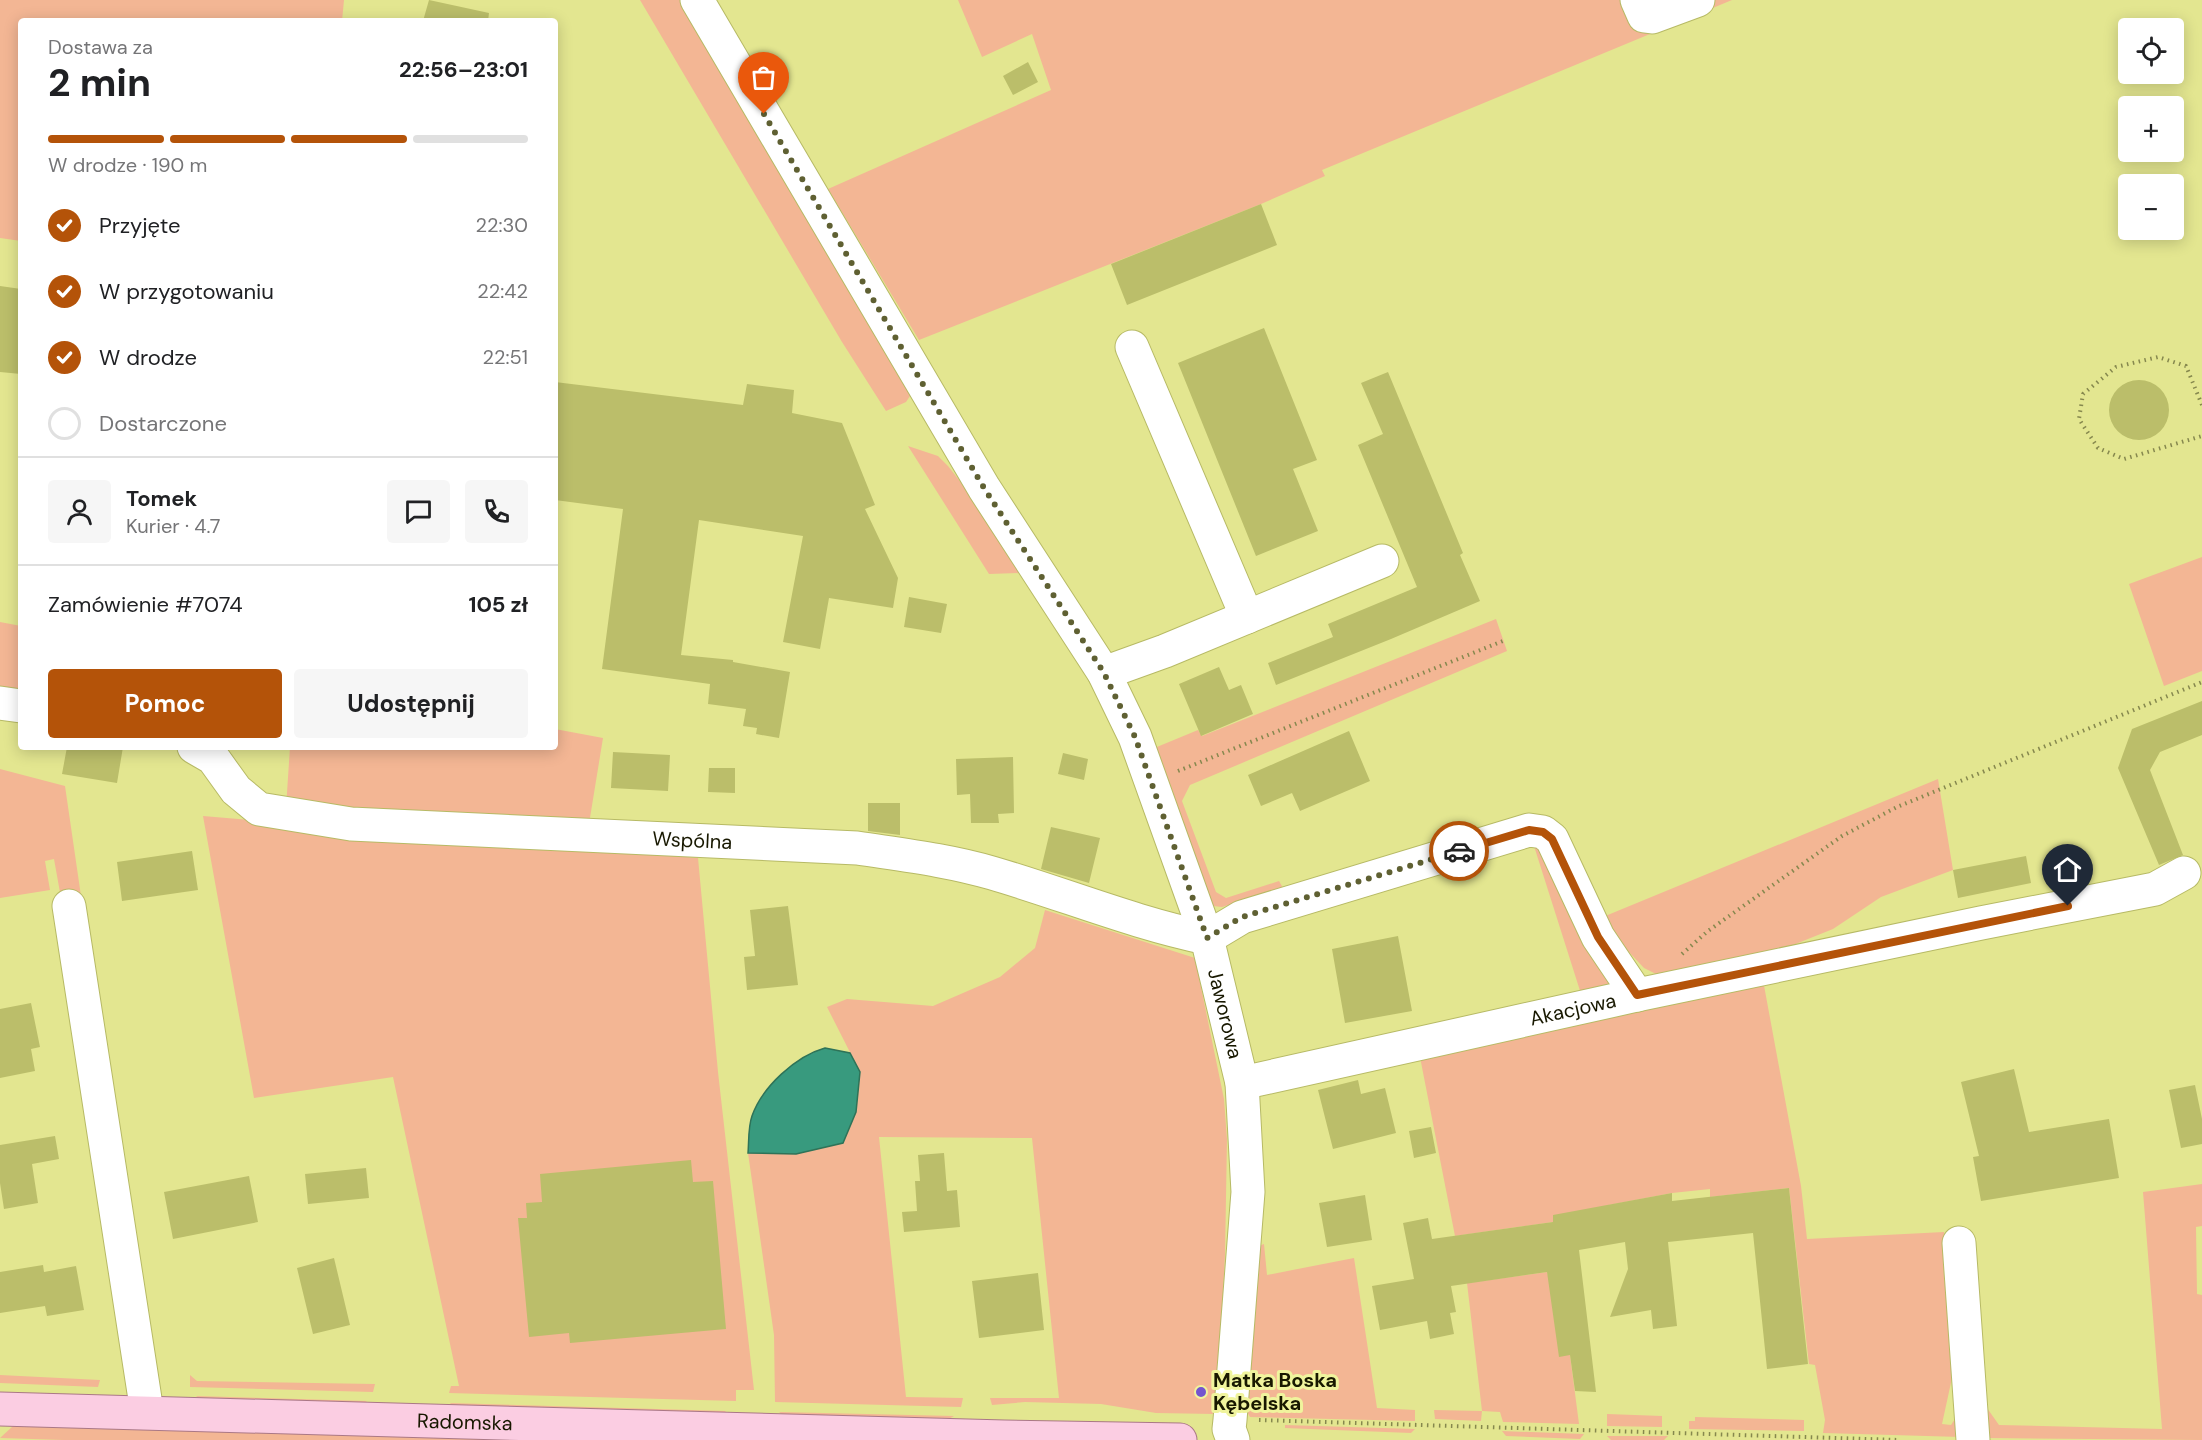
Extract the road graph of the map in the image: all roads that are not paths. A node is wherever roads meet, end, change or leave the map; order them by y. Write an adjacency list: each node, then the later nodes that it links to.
1 (697, 0): 7 (street, Jaworowa)
2 (1637, 0): 3 (street)
3 (1698, 0)
4 (1132, 346): 6 (street)
5 (1382, 561): 6 (street)
6 (1247, 617): 7 (street)
7 (1104, 673): 13 (street, Jaworowa)
8 (0, 703): 9 (street)
9 (18, 706)
10 (199, 750): 13 (street, Wspólna)
11 (2184, 873): 14 (street, Akacjowa)
12 (69, 906): 18 (street)
13 (1207, 938): 14 (street); 15 (street, Jaworowa)
14 (1637, 995): 15 (street, Akacjowa)
15 (1242, 1083): 19 (street, Jaworowa)
16 (1959, 1243): 22 (street)
17 (0, 1409): 18 (main road, Radomska)
18 (147, 1412): 20 (main road, Radomska)
19 (1232, 1430)
20 (1004, 1438): 21 (main road, Radomska)
21 (1180, 1440)
22 (1973, 1440)

